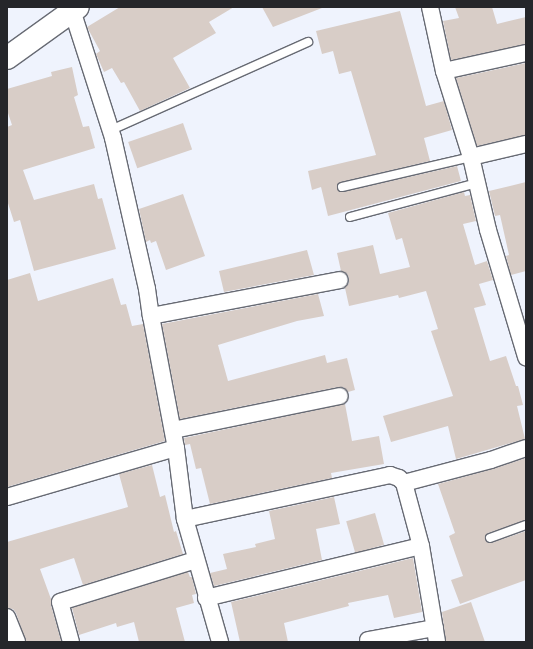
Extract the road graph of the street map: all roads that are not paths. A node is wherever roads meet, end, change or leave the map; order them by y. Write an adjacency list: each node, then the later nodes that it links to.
1 (430, 7): 6 (street)
2 (73, 8): 5 (main road); 7 (street)
3 (308, 42): 7 (lane)
4 (526, 53): 6 (street)
5 (7, 58)
6 (444, 71): 9 (street)
7 (111, 130): 14 (street)
8 (526, 144): 9 (street)
9 (470, 157): 10 (street); 11 (lane)
10 (477, 183): 12 (lane); 15 (street)
11 (342, 187)
12 (350, 216)
13 (340, 280): 14 (street)
14 (151, 316): 17 (street)
15 (525, 350)
16 (340, 396): 17 (street)
17 (173, 430): 18 (street)
18 (176, 448): 21 (street); 22 (street)
19 (526, 448): 20 (street)
20 (404, 483): 22 (street); 25 (street)
21 (7, 497)
22 (185, 519): 26 (street)
23 (526, 525): 24 (lane)
24 (490, 538)
25 (421, 546): 27 (street); 29 (street)
26 (196, 560): 27 (street); 32 (street)
27 (206, 598): 33 (street)
28 (7, 617): 31 (street)
29 (436, 635): 30 (street)
30 (368, 640)
31 (17, 642)
32 (71, 642)
33 (220, 642)

